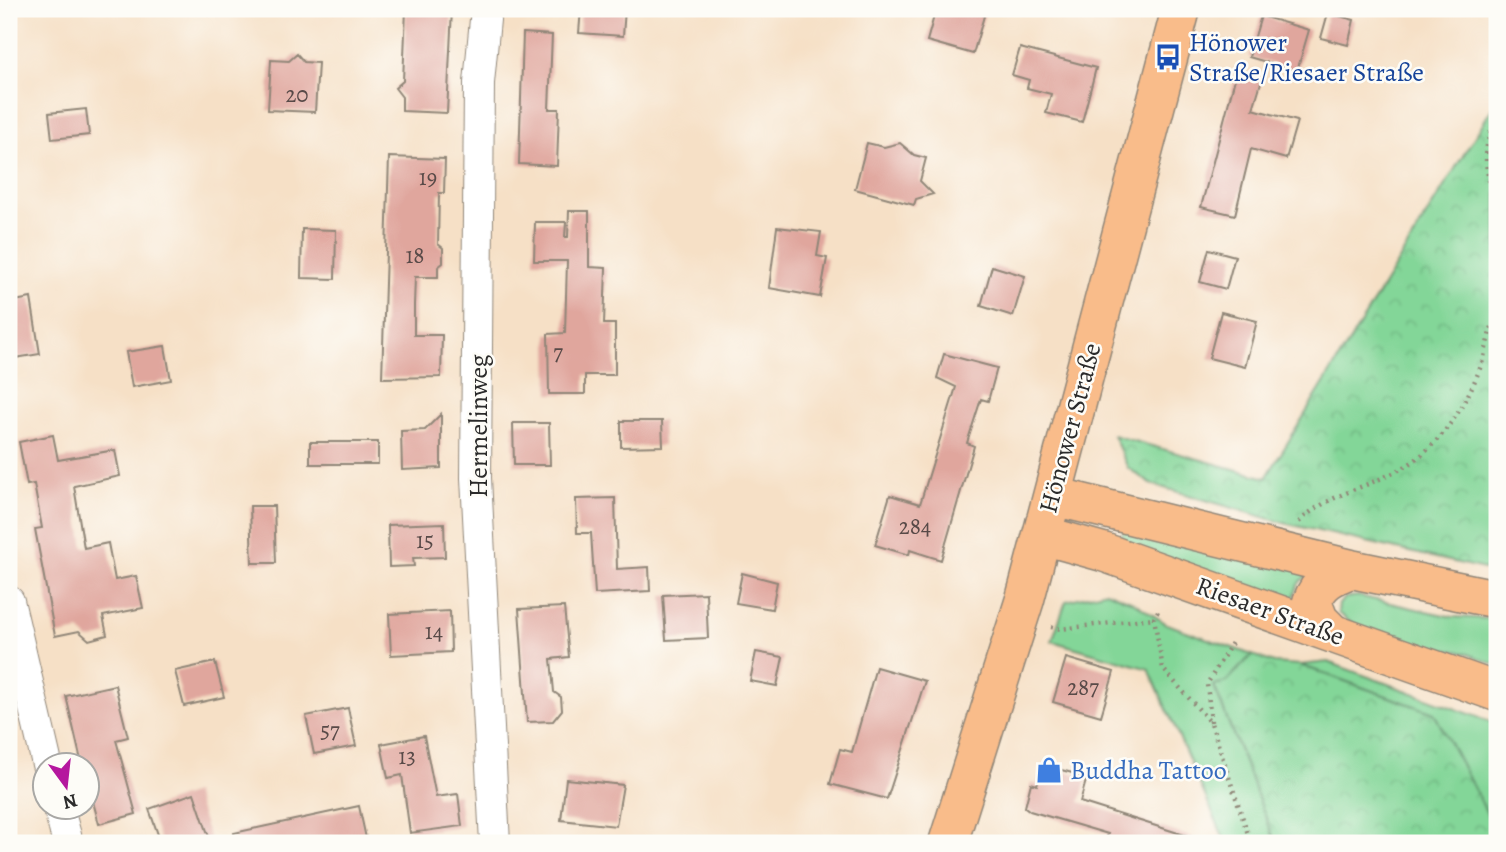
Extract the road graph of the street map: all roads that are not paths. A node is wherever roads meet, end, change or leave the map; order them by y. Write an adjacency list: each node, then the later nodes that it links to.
1 (486, 9): 13 (street, Hermelinweg)
2 (1181, 9): 3 (main road, Hönower Straße)
3 (1053, 496): 4 (main road, Hönower Straße); 5 (main road, Riesaer Straße)
4 (1042, 534): 8 (main road, Riesaer Straße); 14 (main road, Hönower Straße)
5 (1351, 569): 6 (main road, Riesaer Straße); 8 (main road)
6 (1497, 599)
7 (9, 601): 10 (street)
8 (1332, 633): 9 (main road, Riesaer Straße)
9 (1497, 692)
10 (44, 750)
11 (62, 820): 12 (street)
12 (68, 843)
13 (495, 843)
14 (948, 843)

